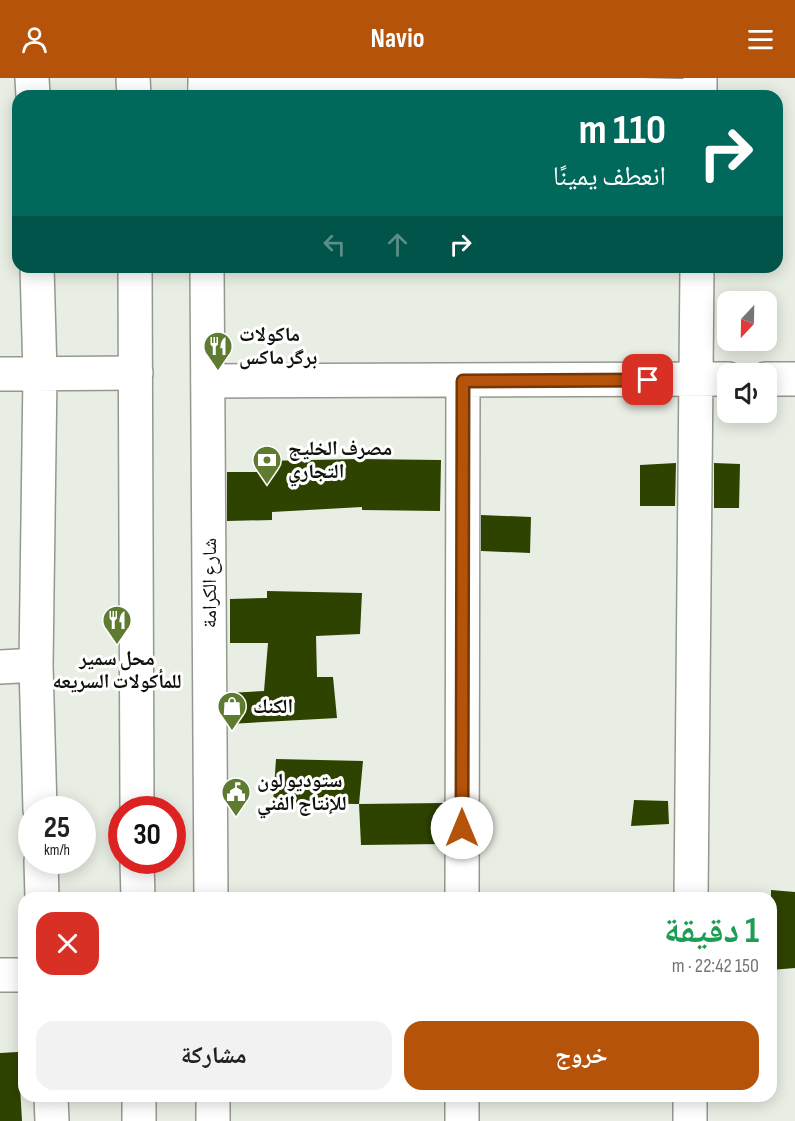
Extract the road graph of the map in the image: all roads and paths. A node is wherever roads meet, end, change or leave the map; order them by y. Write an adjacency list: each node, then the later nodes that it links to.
1 (460, 84): 2 (street); 3 (street)
2 (205, 87)
3 (580, 90)
4 (37, 273): 10 (street)
5 (135, 273): 8 (street)
6 (207, 273): 15 (street, شارع الكرامة)
7 (697, 273): 11 (street)
8 (136, 373): 10 (street); 20 (street)
9 (0, 374): 10 (street)
10 (40, 374): 17 (street)
11 (694, 379): 12 (street); 16 (street); 27 (street)
12 (717, 379)
13 (777, 379): 14 (street)
14 (795, 379)
15 (208, 381): 16 (street); 25 (street, شارع الكرامة)
16 (463, 381): 26 (street)
17 (36, 665): 18 (street); 19 (street)
18 (0, 668)
19 (40, 796)
20 (137, 796)
21 (41, 874): 23 (street)
22 (137, 874): 24 (street)
23 (42, 892)
24 (138, 892)
25 (211, 892)
26 (462, 892)
27 (691, 892)
28 (0, 975): 29 (street)
29 (18, 975)
30 (51, 1102): 35 (street)
31 (139, 1102): 36 (street)
32 (213, 1102): 37 (street)
33 (462, 1102): 38 (street)
34 (690, 1102): 39 (street)
35 (52, 1121)
36 (139, 1121)
37 (213, 1121)
38 (462, 1121)
39 (690, 1121)

